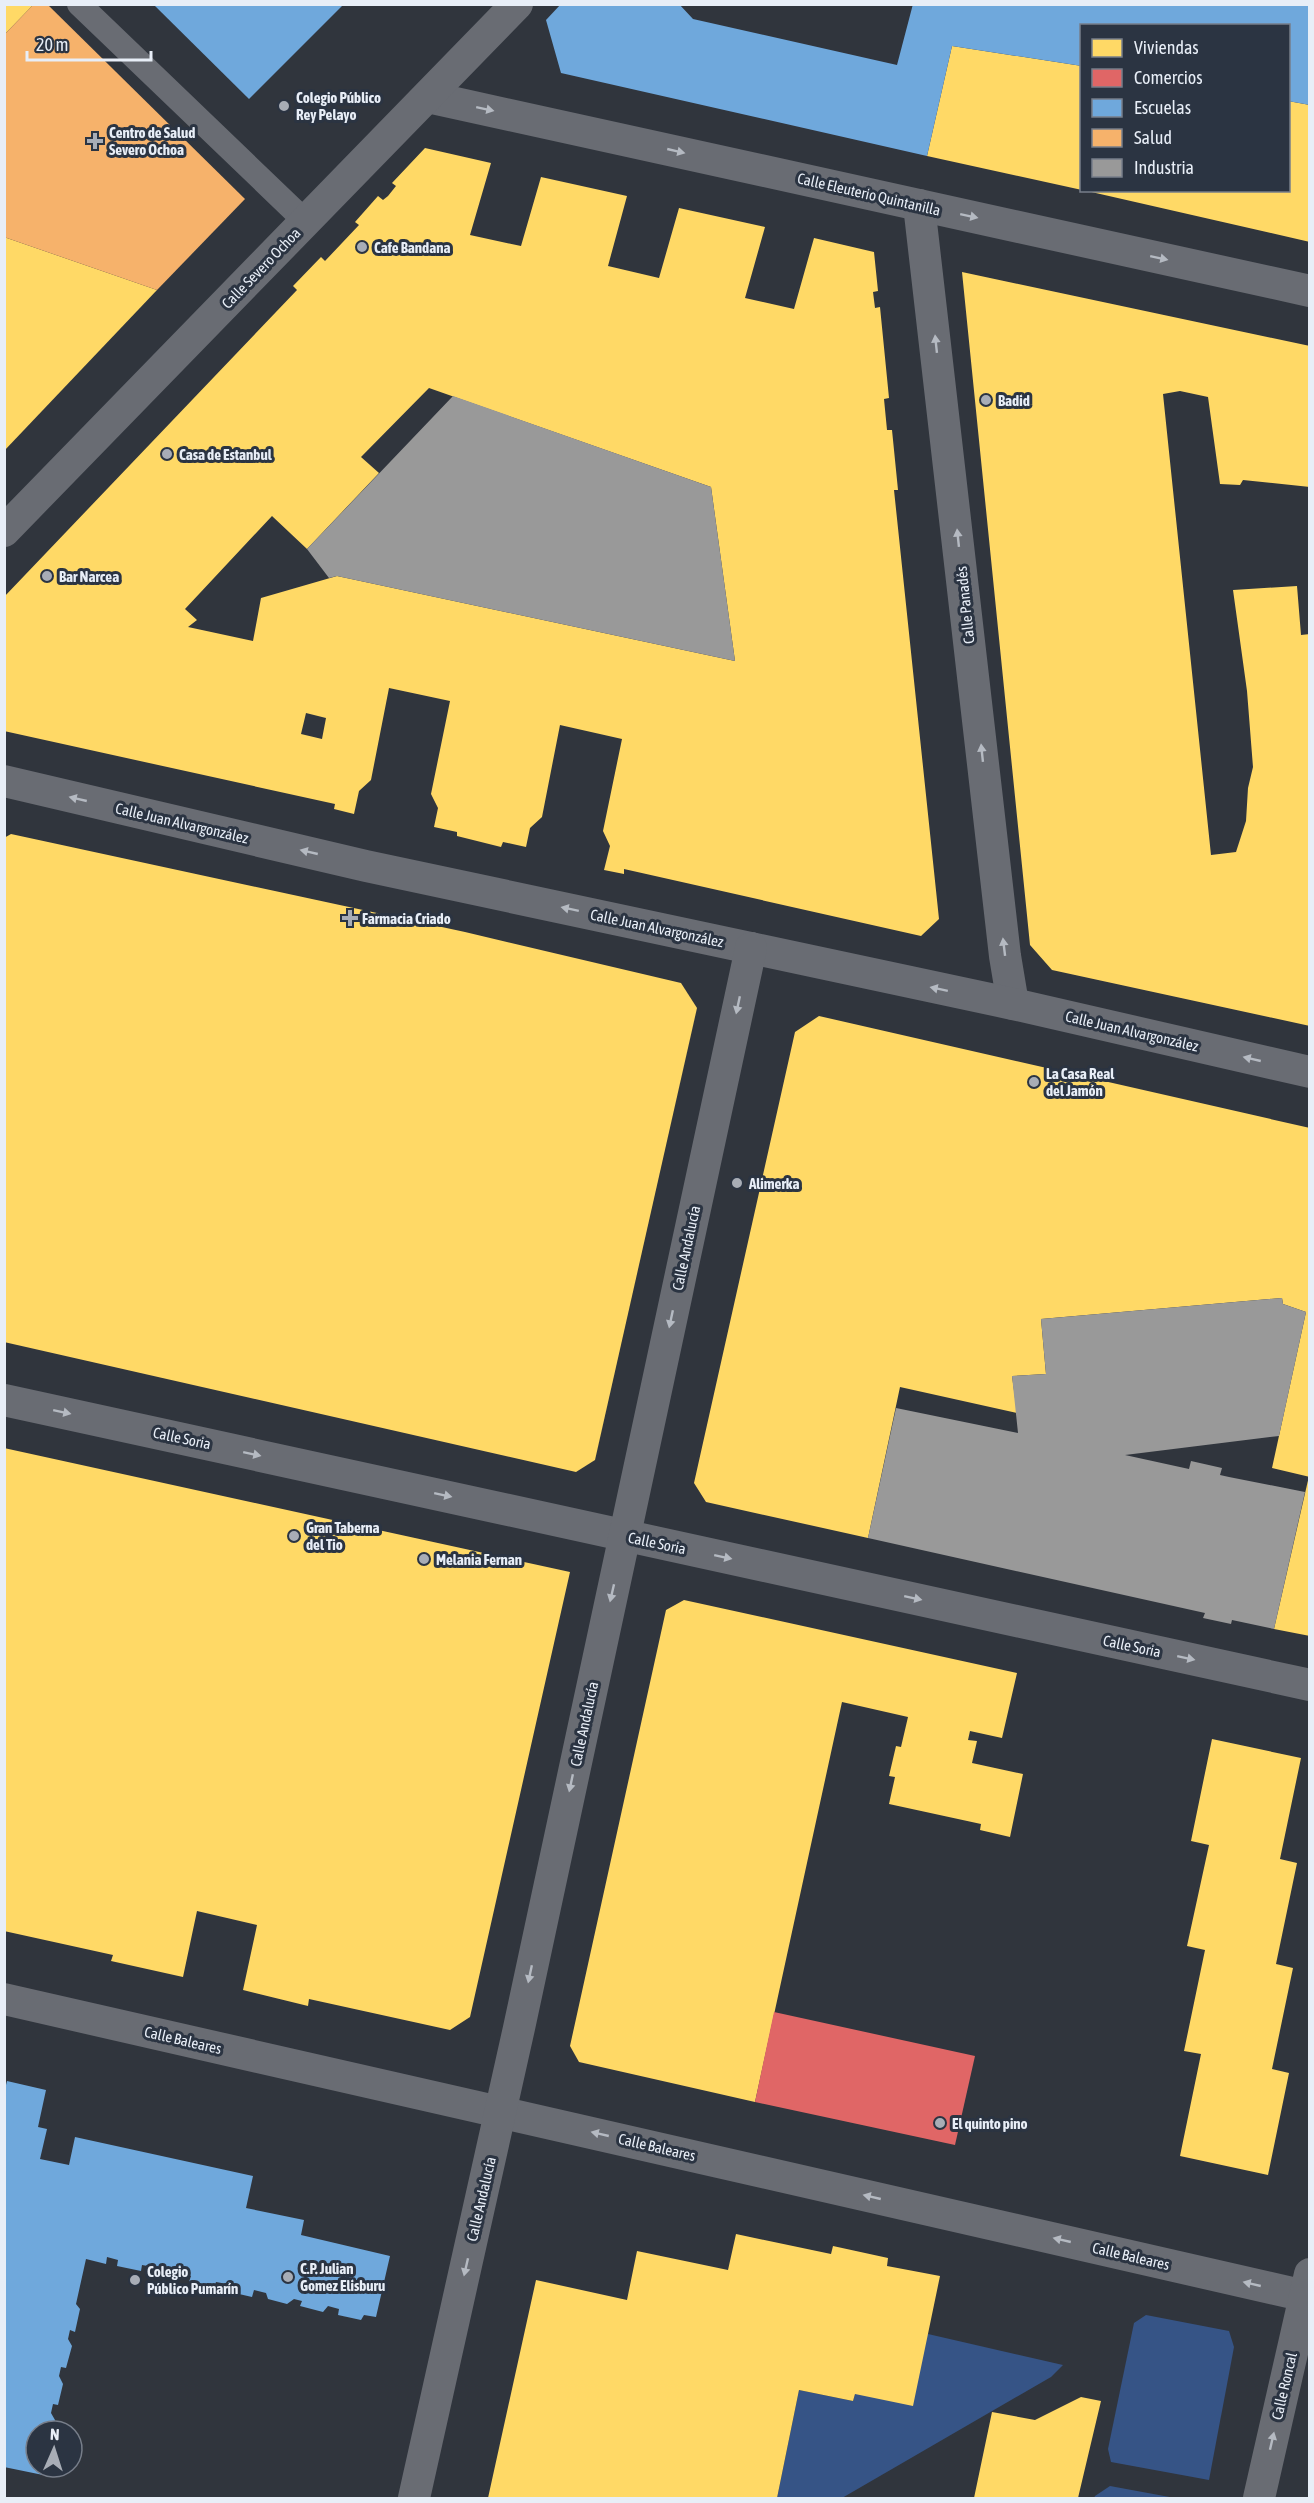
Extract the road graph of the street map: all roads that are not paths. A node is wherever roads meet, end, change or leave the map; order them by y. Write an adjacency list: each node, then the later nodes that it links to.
1 (79, 4): 5 (street)
2 (517, 4): 3 (street, Calle Severo Ochoa)
3 (428, 97): 4 (street, Calle Eleuterio Quintanilla, one-way to 4); 5 (street, Calle Severo Ochoa)
4 (919, 205): 6 (street, Calle Eleuterio Quintanilla, one-way to 6); 10 (street, Calle Panadés, one-way to 4)
5 (306, 222): 7 (street, Calle Severo Ochoa)
6 (1310, 291)
7 (4, 531)
8 (4, 781): 9 (street, Calle Juan Alvargonzález, one-way to 8)
9 (751, 948): 10 (street, Calle Juan Alvargonzález, one-way to 9); 13 (street, Calle Andalucía, one-way to 13)
10 (1013, 1004): 11 (street, Calle Juan Alvargonzález, one-way to 10)
11 (1310, 1072)
12 (4, 1400): 13 (street, Calle Soria, one-way to 13)
13 (624, 1536): 14 (street, Calle Soria, one-way to 14); 16 (street, Calle Andalucía, one-way to 16)
14 (1310, 1685)
15 (4, 1999): 16 (street, Calle Baleares)
16 (500, 2112): 17 (street, Calle Baleares, one-way to 16); 18 (street, Calle Andalucía, one-way to 18)
17 (1308, 2289): 19 (street, Calle Roncal, one-way to 17)
18 (414, 2499)
19 (1259, 2499)

